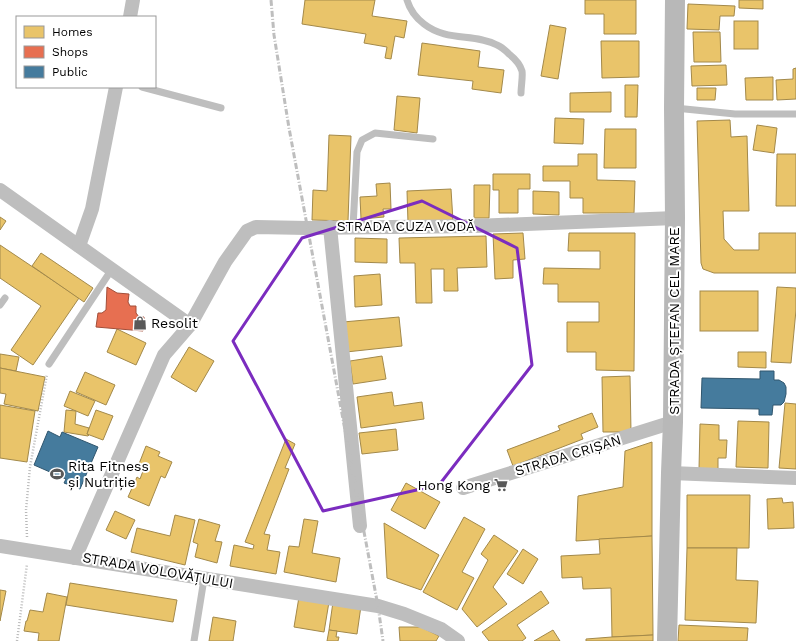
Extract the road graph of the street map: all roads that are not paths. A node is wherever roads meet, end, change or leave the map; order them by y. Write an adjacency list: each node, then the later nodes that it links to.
1 (133, 0): 4 (street)
2 (406, 0): 7 (lane)
3 (675, 0): 9 (main road, STRADA ȘTEFAN CEL MARE)
4 (130, 16)
5 (116, 88): 16 (street)
6 (146, 88): 8 (lane)
7 (521, 92)
8 (221, 108)
9 (674, 108): 10 (lane); 13 (main road, STRADA ȘTEFAN CEL MARE)
10 (796, 114)
11 (433, 139): 15 (lane)
12 (0, 190): 16 (street)
13 (675, 218): 15 (street, STRADA CUZA VODĂ); 22 (main road, STRADA ȘTEFAN CEL MARE)
14 (330, 227): 15 (street, STRADA CUZA VODĂ); 20 (street, STRADA CUZA VODĂ); 26 (street)
15 (353, 227)
16 (79, 246): 17 (street)
17 (112, 269): 20 (street); 21 (lane)
18 (5, 298): 19 (lane)
19 (0, 305)
20 (190, 325): 28 (street, STRADA VOLOVĂȚULUI)
21 (48, 364)
22 (673, 422): 23 (main road, STRADA ȘTEFAN CEL MARE); 25 (street, STRADA CRIȘAN)
23 (671, 473): 24 (street); 32 (main road, STRADA ȘTEFAN CEL MARE)
24 (796, 478)
25 (463, 488)
26 (360, 526)
27 (0, 546): 28 (street)
28 (75, 558): 29 (street, STRADA VOLOVĂȚULUI)
29 (204, 579): 30 (lane); 31 (street, STRADA VOLOVĂȚULUI)
30 (194, 641)
31 (458, 641)
32 (667, 641)

